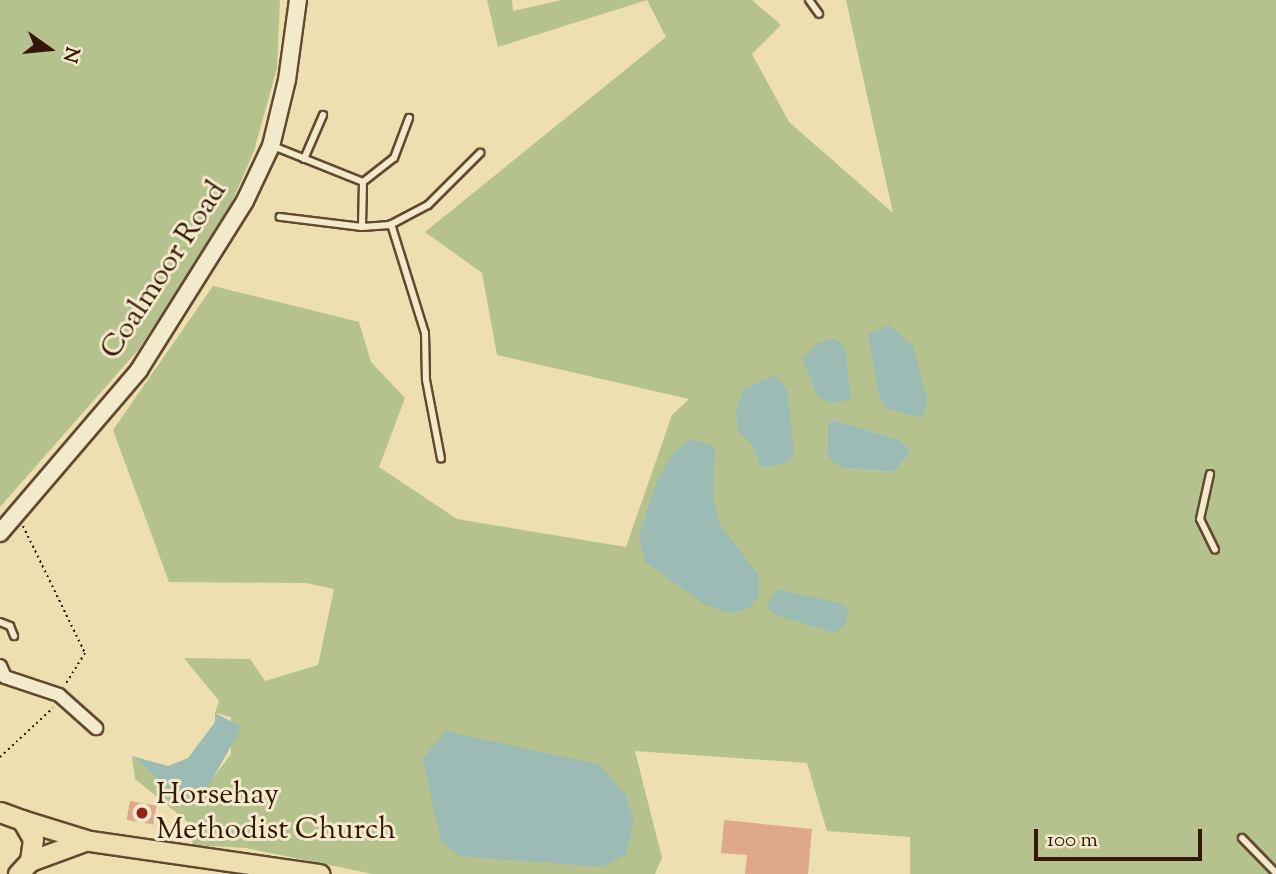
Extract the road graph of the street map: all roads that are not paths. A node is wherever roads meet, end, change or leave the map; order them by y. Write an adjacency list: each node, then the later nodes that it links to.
1 (298, 0): 6 (street, Coalmoor Road)
2 (809, 0): 3 (lane)
3 (819, 14)
4 (323, 114): 8 (lane)
5 (409, 118): 9 (lane)
6 (271, 146): 8 (lane); 15 (street, Coalmoor Road)
7 (480, 153): 11 (lane)
8 (304, 159): 9 (lane)
9 (363, 182): 12 (lane)
10 (280, 217): 12 (lane)
11 (391, 224): 12 (lane); 13 (lane)
12 (362, 227)
13 (441, 459)
14 (1210, 474): 16 (lane)
15 (0, 533)
16 (1215, 550)
17 (0, 622): 18 (lane)
18 (14, 635)
19 (0, 666): 20 (street)
20 (96, 728)
21 (0, 812): 22 (main road)
22 (22, 820): 24 (main road); 25 (main road)
23 (1242, 838): 26 (lane)
24 (90, 841): 25 (main road); 27 (main road)
25 (26, 868)
26 (1276, 873)
27 (320, 874)

